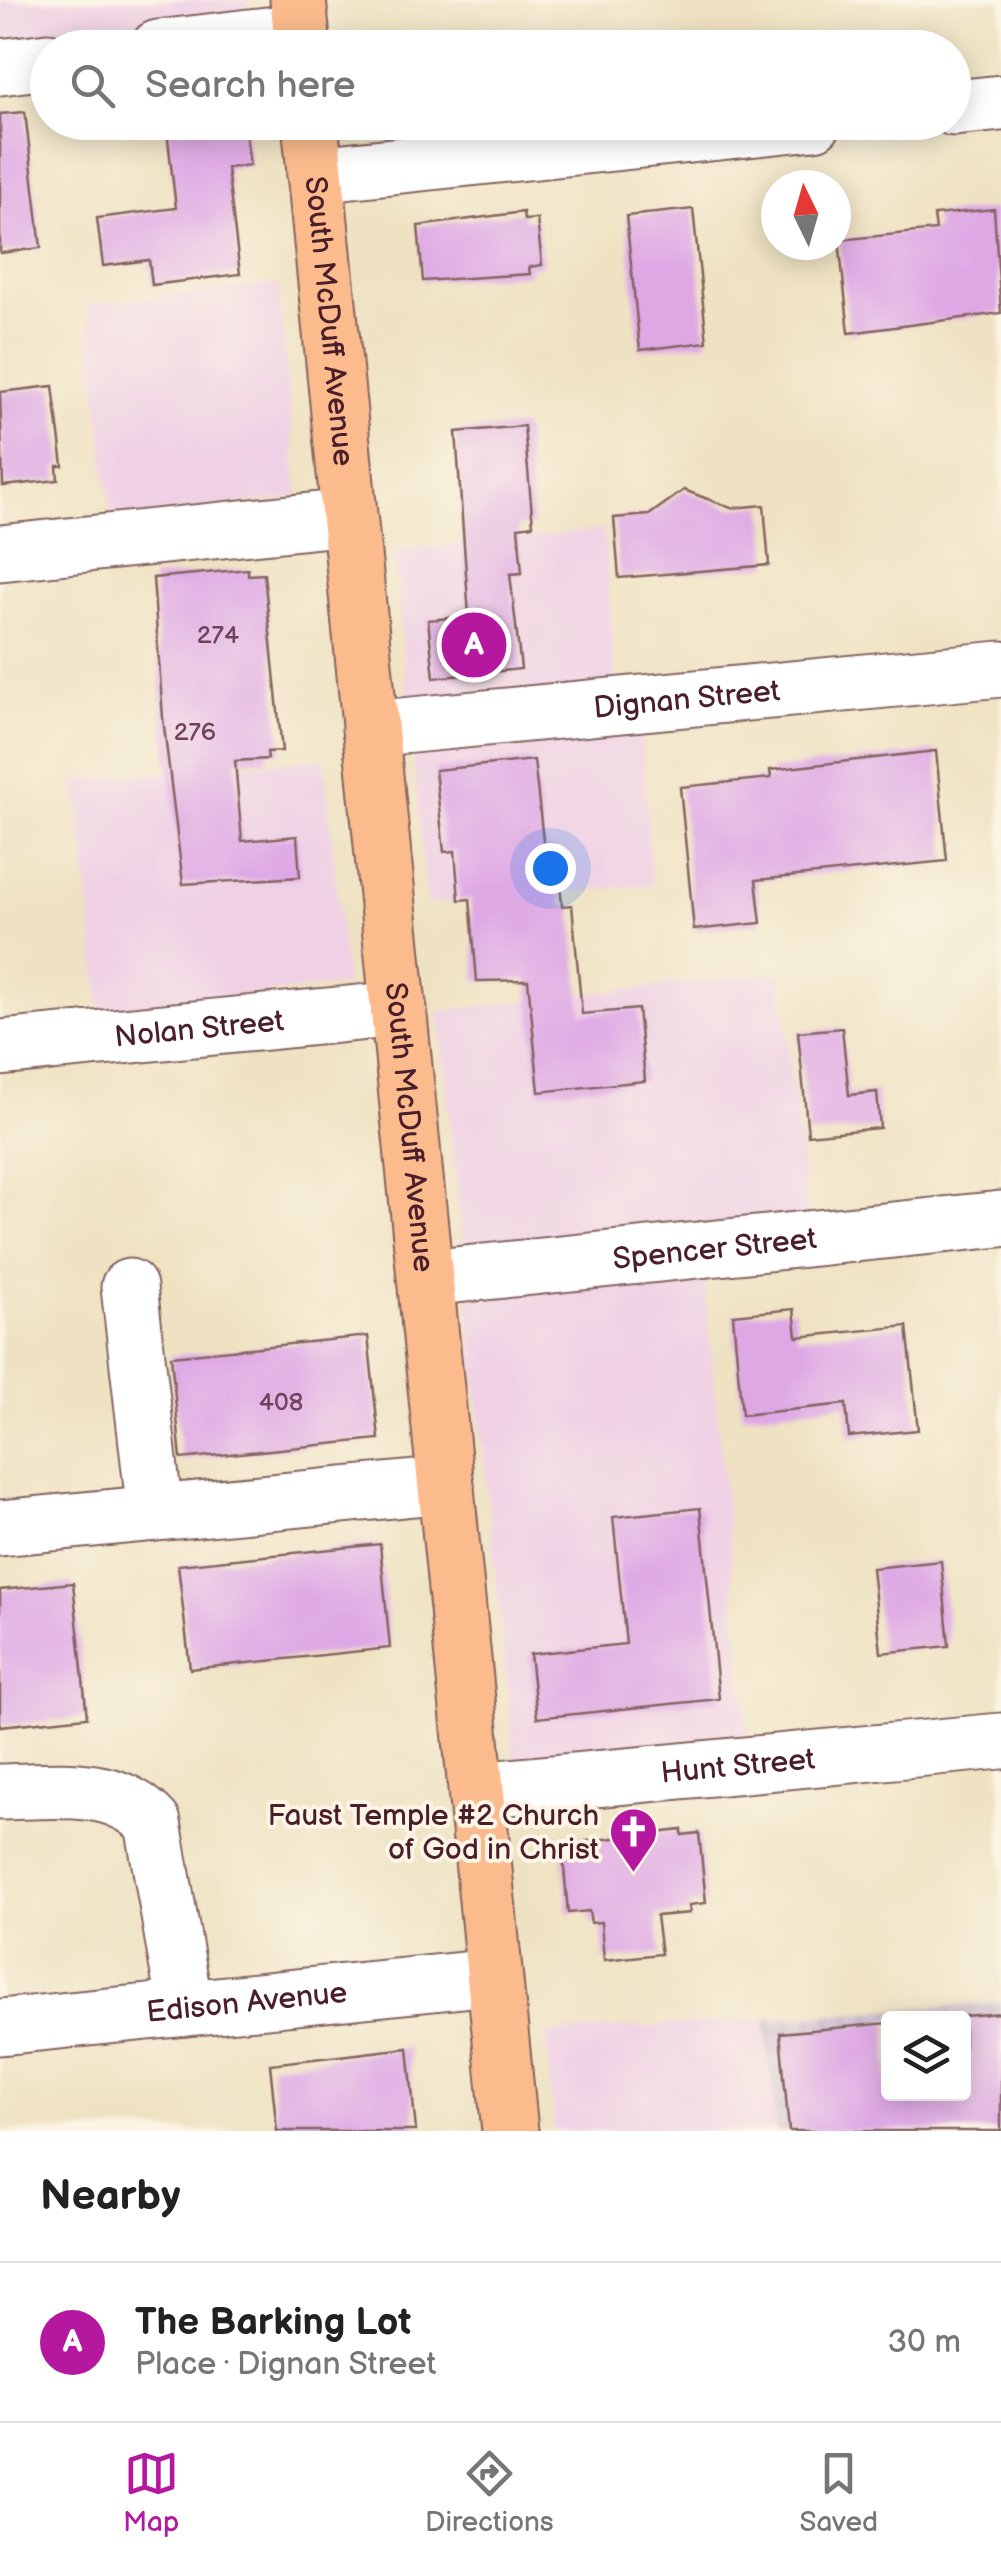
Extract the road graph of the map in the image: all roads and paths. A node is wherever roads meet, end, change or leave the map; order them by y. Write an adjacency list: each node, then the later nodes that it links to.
1 (300, 26): 2 (street)
2 (274, 30)
3 (30, 63): 4 (street)
4 (0, 66)
5 (1001, 103): 6 (street)
6 (971, 106)
7 (467, 140): 8 (street)
8 (313, 148): 9 (main road, South McDuff Avenue)
9 (349, 517): 10 (street); 12 (main road, South McDuff Avenue)
10 (0, 553)
11 (1001, 669): 12 (street, Dignan Street)
12 (370, 729): 13 (main road, South McDuff Avenue)
13 (399, 1009): 14 (street, Nolan Street); 16 (main road, South McDuff Avenue)
14 (0, 1048)
15 (1001, 1219): 16 (street, Spencer Street)
16 (426, 1278): 18 (main road, South McDuff Avenue)
17 (129, 1288): 19 (street)
18 (446, 1484): 19 (street); 22 (main road, South McDuff Avenue)
19 (155, 1513): 20 (street)
20 (0, 1528)
21 (1001, 1741): 22 (street, Hunt Street)
22 (477, 1790): 24 (main road, South McDuff Avenue)
23 (0, 1792): 25 (street)
24 (492, 1977): 25 (street, Edison Avenue); 27 (main road, South McDuff Avenue)
25 (186, 2008): 26 (street, Edison Avenue)
26 (0, 2027)
27 (510, 2131)

